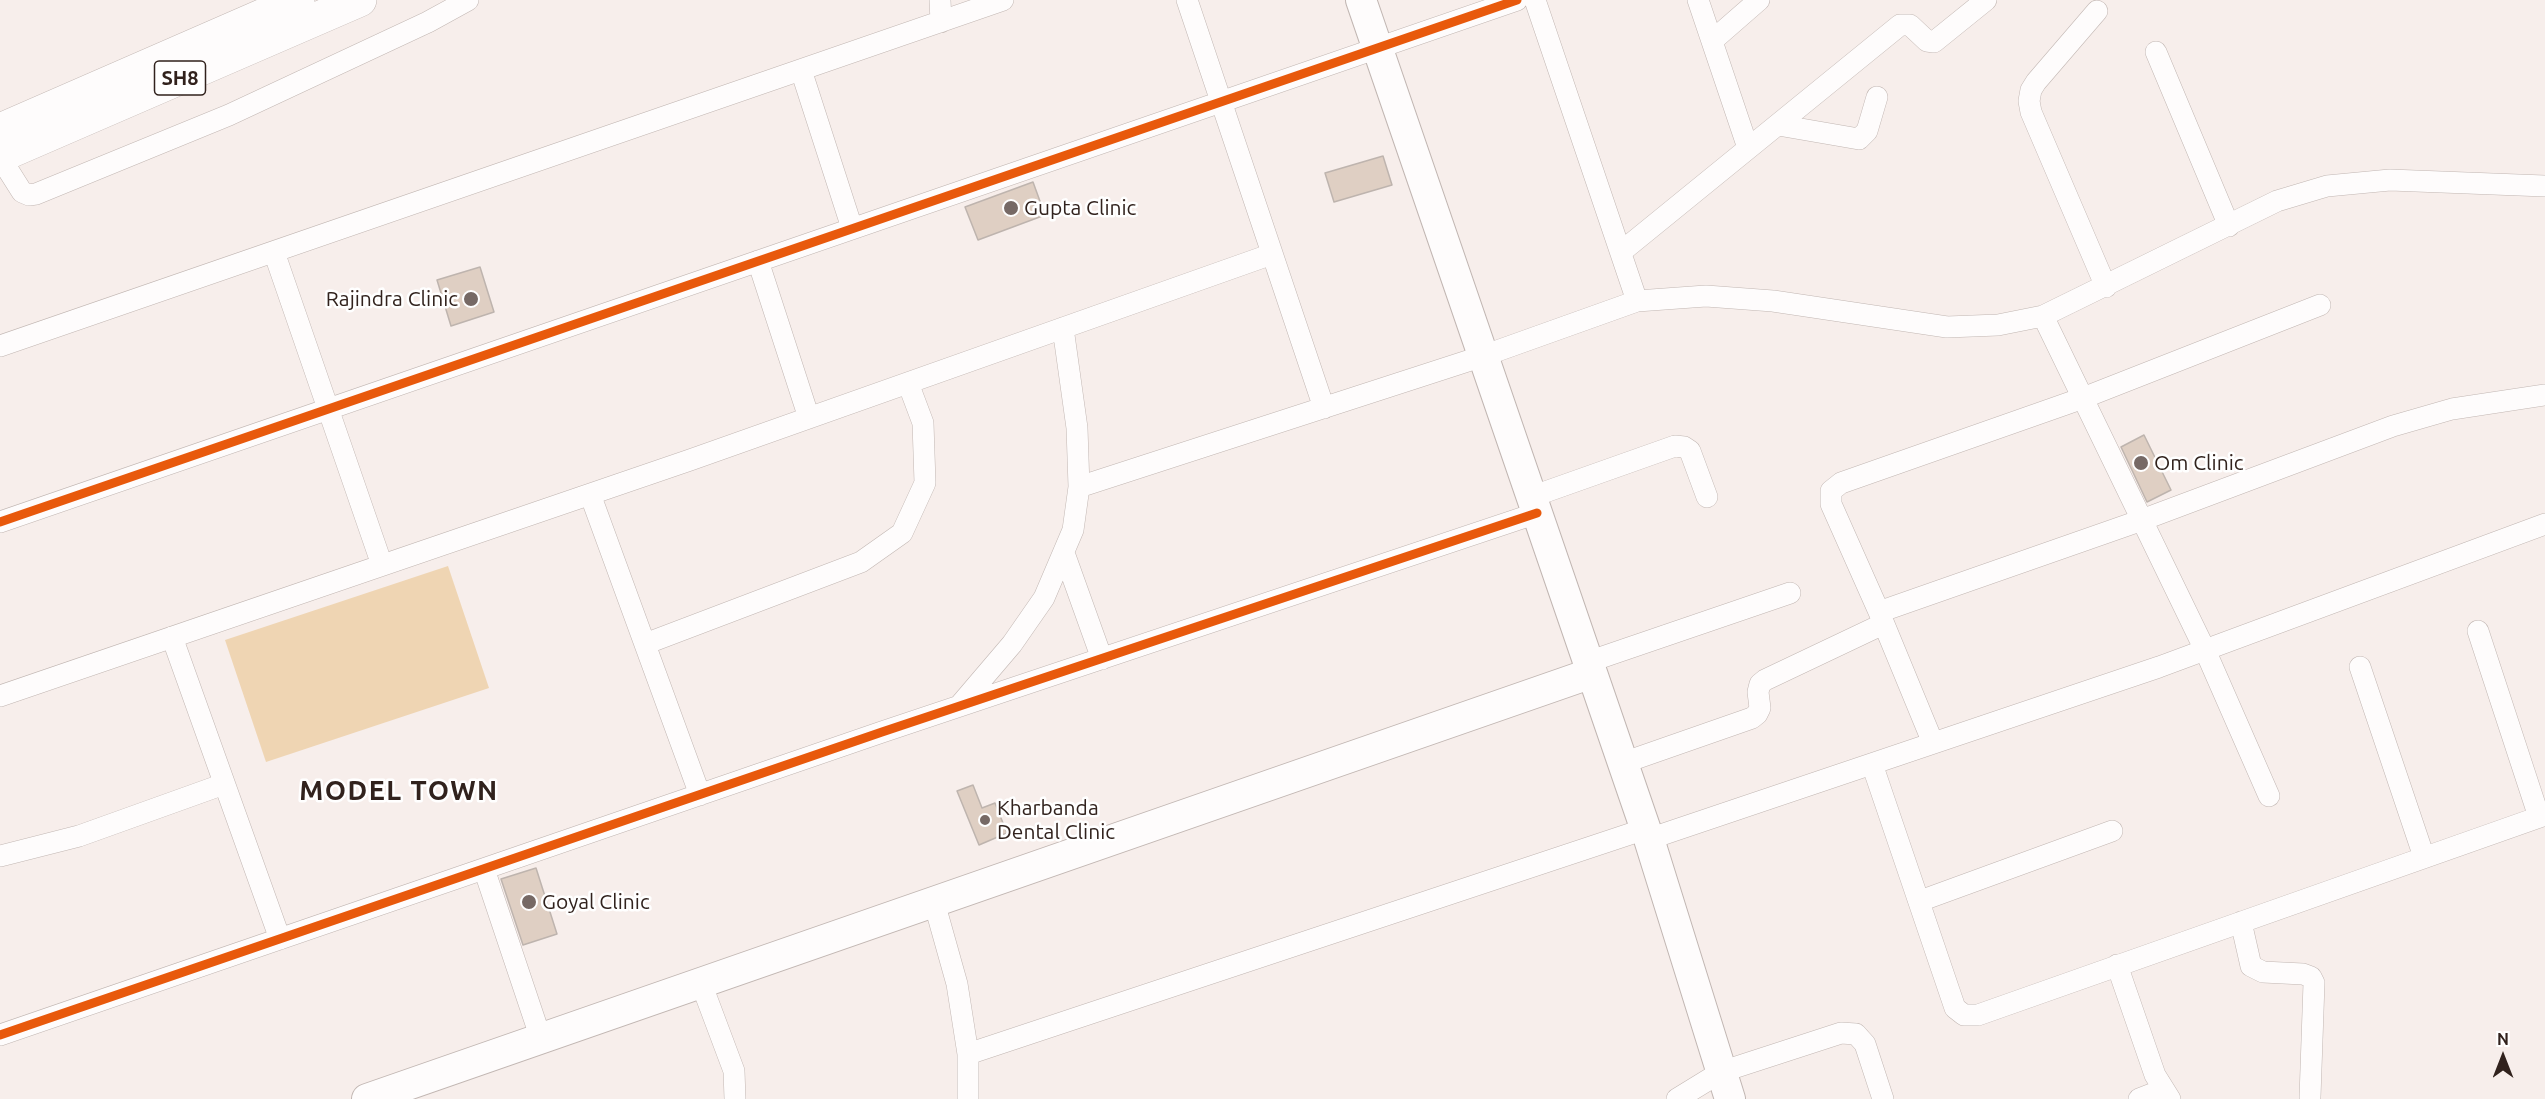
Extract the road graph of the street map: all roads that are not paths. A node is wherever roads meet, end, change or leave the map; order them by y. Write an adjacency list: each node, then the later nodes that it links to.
1 (298, 0): 19 (main road, SH8)
2 (360, 0): 19 (main road, SH8)
3 (468, 0): 25 (street)
4 (940, 0): 14 (street)
5 (1003, 0): 14 (street)
6 (1187, 0): 21 (street)
7 (1361, 0): 16 (street)
8 (1518, 0): 16 (street)
9 (1535, 0): 30 (street)
10 (1698, 0): 15 (street)
11 (1759, 0): 15 (street)
12 (1986, 0): 22 (street)
13 (2097, 11): 33 (street)
14 (940, 22): 18 (street)
15 (1712, 41): 24 (street)
16 (1378, 48): 21 (street); 39 (street)
17 (2156, 52): 27 (street)
18 (801, 70): 28 (street); 29 (street)
19 (143, 81): 23 (main road, SH8); 25 (main road, SH8)
20 (1877, 97): 22 (street)
21 (1221, 102): 28 (street); 31 (street)
22 (1778, 125): 24 (street)
23 (0, 130)
24 (1748, 148): 30 (street)
25 (0, 156)
26 (2545, 186): 27 (street)
27 (2229, 226): 33 (street)
28 (852, 228): 32 (street)
29 (274, 252): 38 (street); 44 (street)
30 (1621, 252): 34 (street)
31 (1272, 254): 37 (street); 43 (street)
32 (758, 261): 44 (street); 45 (street)
33 (2106, 287): 36 (street)
34 (1637, 301): 36 (street); 39 (street)
35 (2320, 305): 42 (street)
36 (2043, 316): 42 (street)
37 (1063, 328): 40 (street); 46 (street)
38 (0, 346)
39 (1483, 356): 43 (street); 49 (street)
40 (908, 383): 45 (street); 59 (street)
41 (2545, 395): 50 (street)
42 (2083, 398): 50 (street); 56 (street)
43 (1324, 408): 46 (street)
44 (328, 409): 51 (street); 54 (street)
45 (809, 417): 47 (street)
46 (1079, 487): 53 (street)
47 (590, 494): 54 (street); 59 (street)
48 (1707, 497): 49 (street)
49 (1534, 505): 61 (street); 62 (street)
50 (2142, 520): 56 (street); 60 (street)
51 (0, 522)
52 (2545, 524): 60 (street)
53 (1064, 553): 61 (street); 65 (street)
54 (382, 565): 58 (street)
55 (1790, 593): 62 (street)
56 (1881, 618): 66 (street); 67 (street)
57 (2478, 631): 72 (street)
58 (172, 637): 64 (street); 69 (street)
59 (645, 644): 70 (street)
60 (2205, 650): 66 (street); 71 (street)
61 (1101, 659): 65 (street)
62 (1590, 667): 67 (street); 79 (street)
63 (2360, 667): 76 (street)
64 (0, 696)
65 (960, 706): 70 (street)
66 (1933, 743): 68 (street)
67 (1623, 763): 74 (street)
68 (1872, 764): 74 (street); 78 (street)
69 (224, 784): 75 (street); 81 (street)
70 (700, 795): 77 (street)
71 (2269, 796)
72 (2542, 816): 76 (street)
73 (2112, 831): 78 (street)
74 (1647, 834): 86 (street); 87 (street)
75 (0, 855)
76 (2424, 857): 80 (street)
77 (484, 869): 81 (street); 85 (street)
78 (1920, 901): 82 (street)
79 (934, 902): 83 (street); 86 (street)
80 (2241, 922): 82 (street); 89 (street)
81 (280, 939): 84 (street)
82 (2117, 966): 88 (street)
83 (701, 983): 85 (street); 91 (street)
84 (0, 1035)
85 (541, 1039): 90 (street)
86 (968, 1054): 92 (street)
87 (1725, 1086): 93 (street); 94 (street)
88 (2166, 1095): 95 (street)
89 (2310, 1097)
90 (373, 1098)
91 (735, 1099)
92 (968, 1099)
93 (1677, 1099)
94 (1883, 1099)
95 (2139, 1099)

